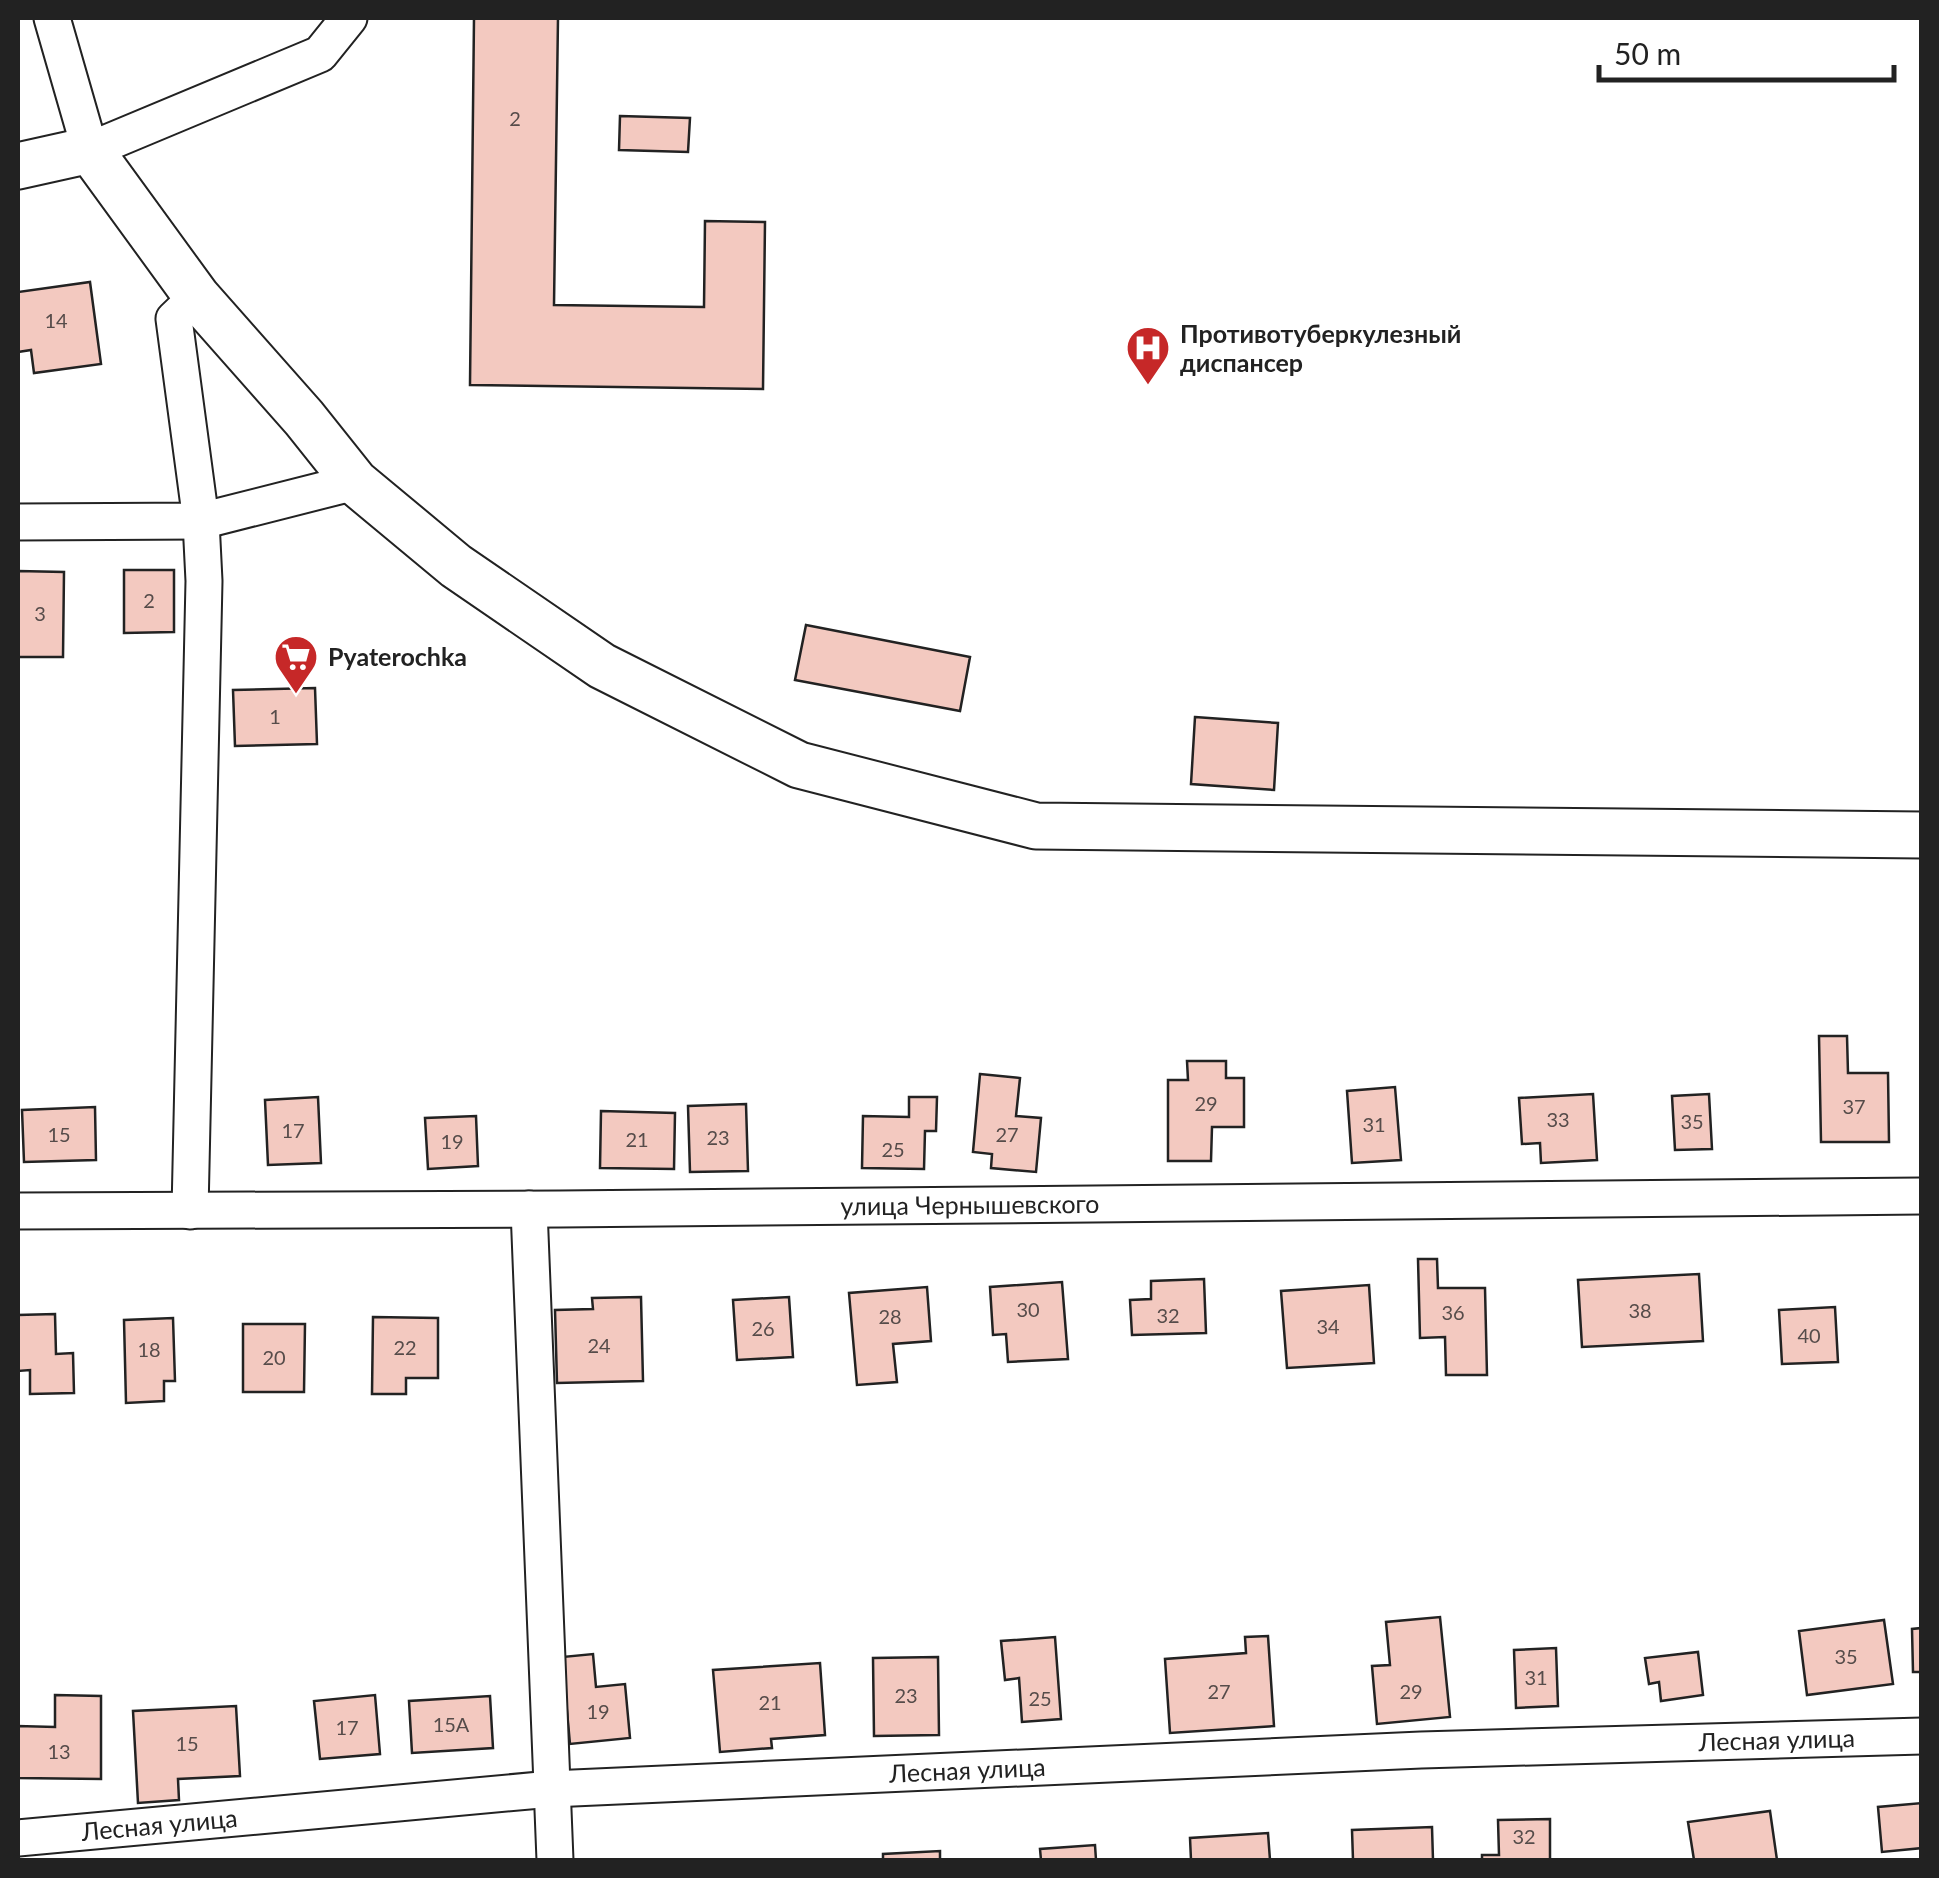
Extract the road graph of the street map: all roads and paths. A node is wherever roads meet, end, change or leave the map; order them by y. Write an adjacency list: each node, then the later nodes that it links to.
1 (52, 18): 3 (street)
2 (349, 18): 3 (street)
3 (90, 150): 4 (street); 5 (street)
4 (18, 166)
5 (197, 297): 6 (street); 8 (street)
6 (355, 482): 8 (street); 9 (street)
7 (18, 522): 8 (street)
8 (200, 522): 13 (street)
9 (1922, 834)
10 (1922, 1196): 11 (street, улица Чернышевского)
11 (530, 1209): 13 (street, улица Чернышевского); 15 (street)
12 (18, 1211): 13 (street, улица Чернышевского)
13 (190, 1211)
14 (1922, 1736): 15 (street, Лесная улица)
15 (551, 1789): 16 (street, Лесная улица); 17 (street)
16 (18, 1838)
17 (555, 1860)

